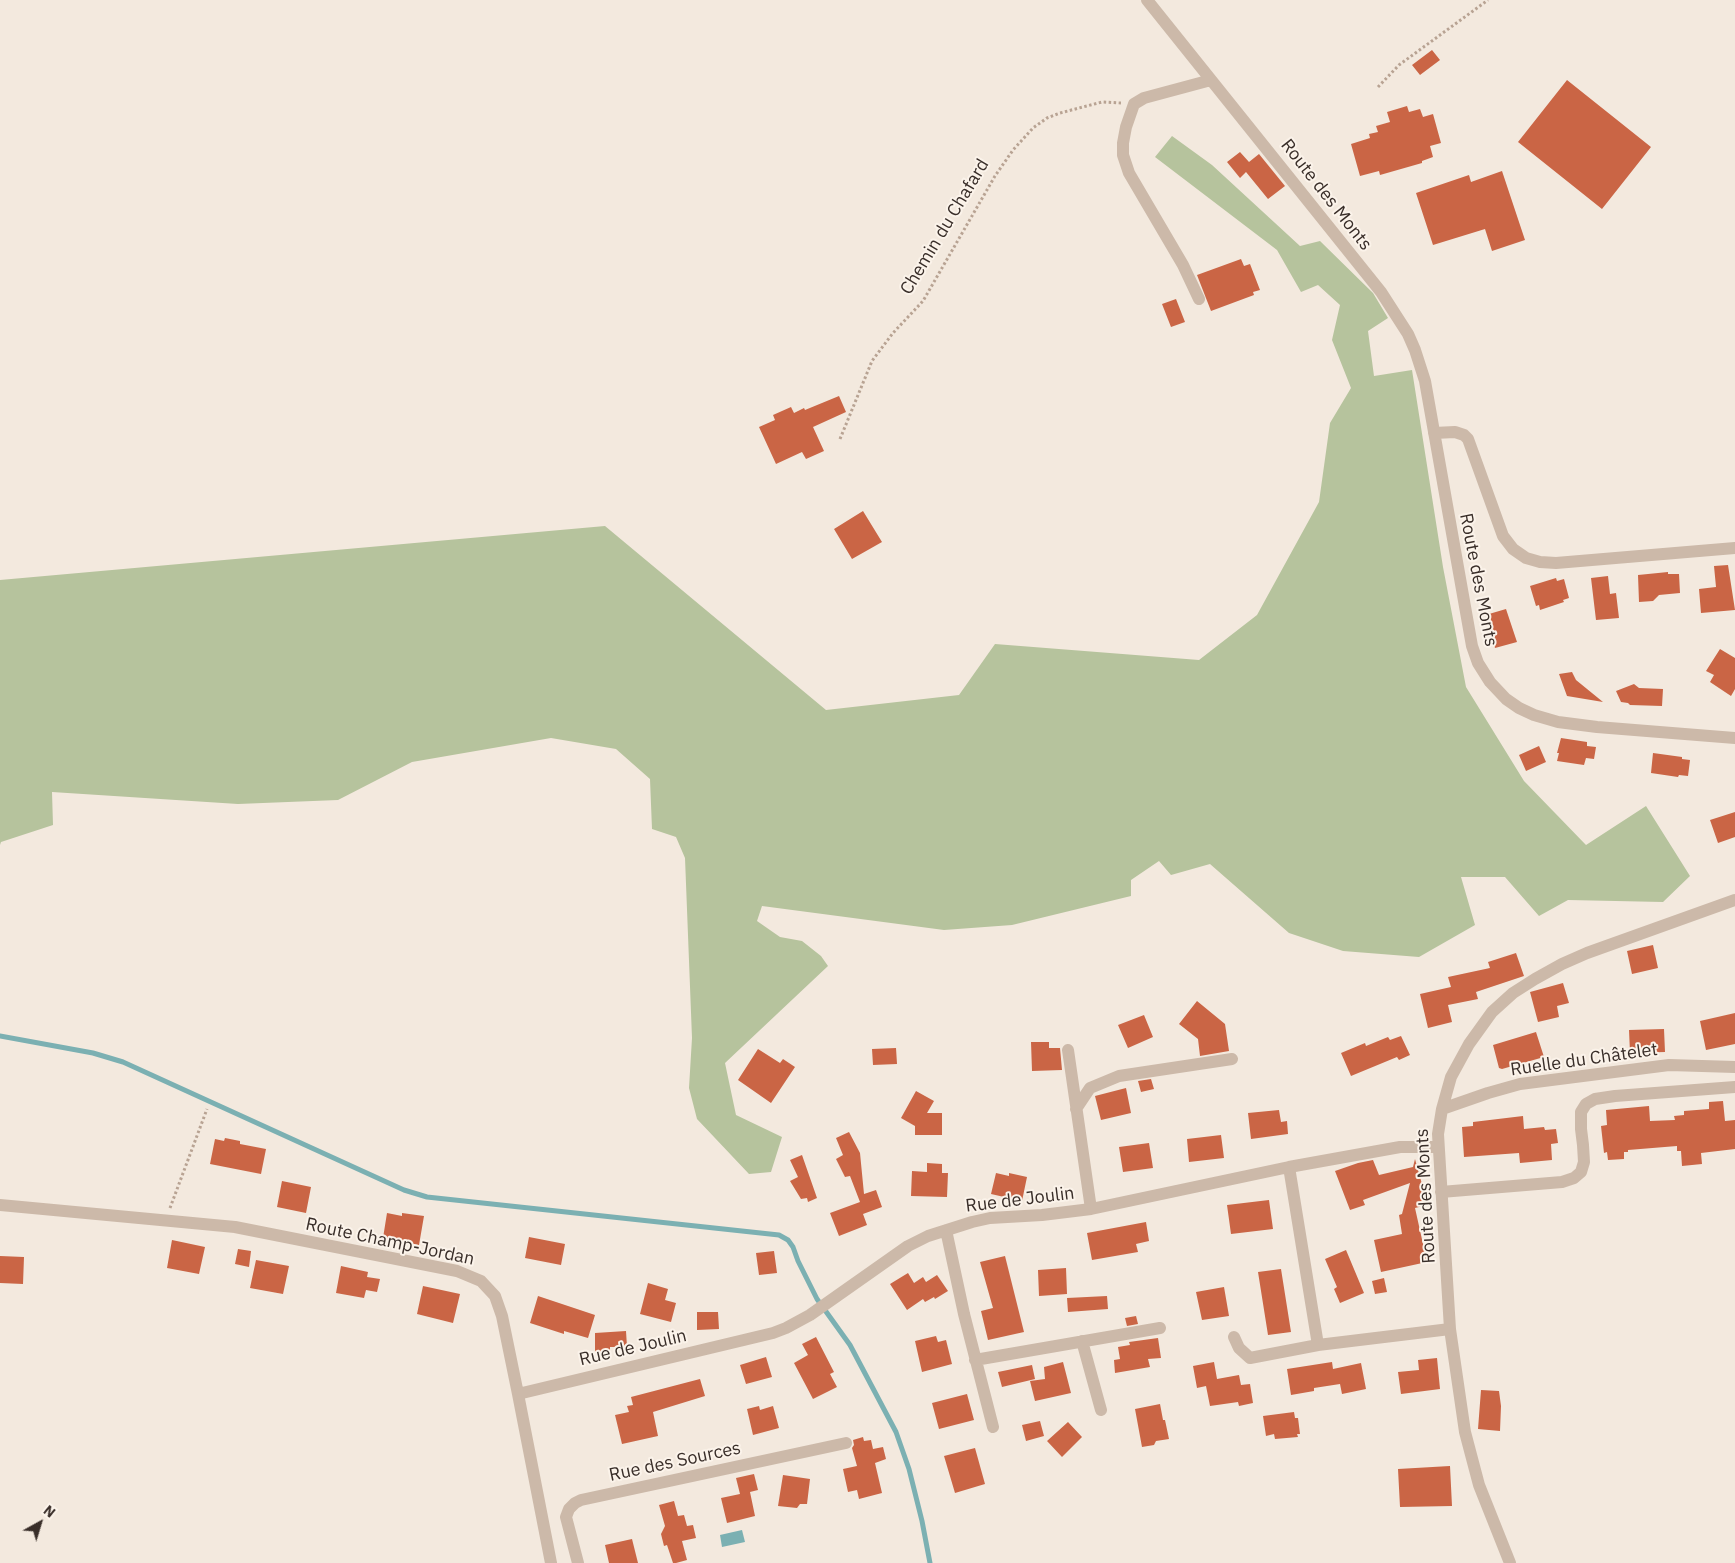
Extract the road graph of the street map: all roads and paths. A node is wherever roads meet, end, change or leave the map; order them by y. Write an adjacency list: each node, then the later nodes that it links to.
1 (1147, 0): 3 (street, Route des Monts)
2 (1488, 0): 4 (path)
3 (1211, 80): 5 (street); 7 (street, Route des Monts)
4 (1378, 86)
5 (1134, 104): 6 (street); 8 (path, Chemin du Chafard)
6 (1199, 299)
7 (1434, 433): 9 (street, Route des Monts); 10 (street, Route des Monts)
8 (840, 439)
9 (1735, 548)
10 (1735, 738)
11 (1735, 900): 18 (street, Route des Monts)
12 (1068, 1050): 17 (street)
13 (1232, 1060): 17 (street)
14 (1735, 1066): 18 (street, Ruelle du Châtelet)
15 (1735, 1087): 21 (street)
16 (207, 1109): 24 (path)
17 (1076, 1109): 23 (street)
18 (1442, 1109): 19 (street, Route des Monts)
19 (1438, 1146): 20 (street, Rue de Joulin); 21 (street, Route des Monts)
20 (1289, 1167): 23 (street, Rue de Joulin); 30 (street)
21 (1442, 1192): 27 (street, Route des Monts)
22 (0, 1205): 24 (street, Route Champ-Jordan)
23 (1091, 1209): 25 (street, Rue de Joulin)
24 (166, 1221): 32 (street, Route Champ-Jordan)
25 (946, 1230): 31 (street); 32 (street, Rue de Joulin)
26 (1160, 1328): 29 (street)
27 (1450, 1329): 30 (street); 38 (street, Route des Monts)
28 (1234, 1337): 30 (street)
29 (1082, 1341): 31 (street); 33 (street)
30 (1318, 1346)
31 (975, 1360): 34 (street)
32 (518, 1394): 36 (street, Route Champ-Jordan)
33 (1101, 1410)
34 (992, 1427)
35 (846, 1443): 37 (street, Rue des Sources)
36 (551, 1563)
37 (578, 1563)
38 (1510, 1563)

